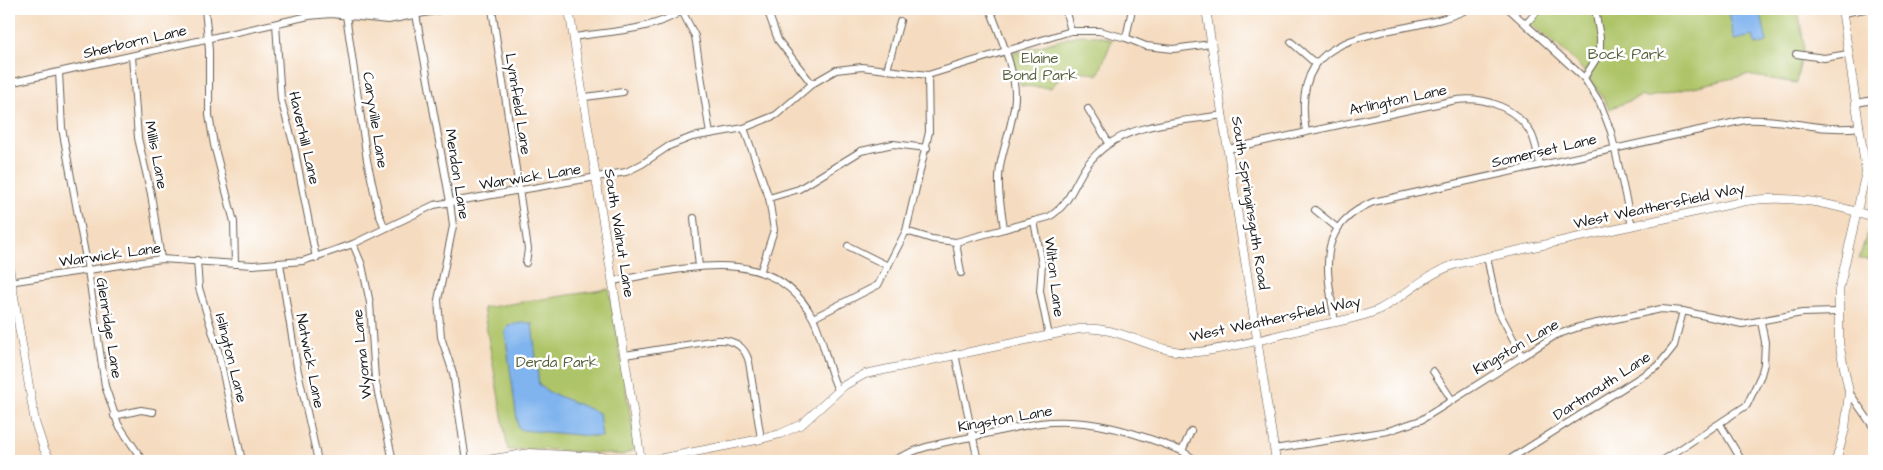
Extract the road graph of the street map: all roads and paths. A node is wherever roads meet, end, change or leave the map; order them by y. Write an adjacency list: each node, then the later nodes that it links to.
1 (205, 9): 25 (street)
2 (445, 9): 18 (street, Sherborn Lane)
3 (492, 9): 56 (street, Lynnfield Lane)
4 (569, 9): 24 (street, South Walnut Lane)
5 (784, 9): 16 (street)
6 (990, 9): 29 (street)
7 (1065, 9): 23 (street)
8 (1132, 9): 26 (street)
9 (1206, 9): 28 (street, South Springinsguth Road)
10 (1468, 9): 33 (street)
11 (1509, 9): 22 (street)
12 (1539, 9): 22 (street)
13 (1595, 9): 37 (street)
14 (1865, 9): 17 (street)
15 (683, 10): 24 (street); 49 (street)
16 (767, 11): 39 (street)
17 (1843, 11): 31 (street)
18 (416, 12): 19 (street, Sherborn Lane); 58 (street, Mendon Lane)
19 (346, 15): 21 (street, Sherborn Lane); 66 (street, Caryville Lane)
20 (900, 22): 34 (street)
21 (276, 24): 25 (street, Sherborn Lane); 73 (street, Haverhill Lane)
22 (1526, 24): 37 (street)
23 (1071, 31): 26 (street, Warwick Lane); 29 (street, Warwick Lane)
24 (574, 37): 41 (street, South Walnut Lane)
25 (209, 38): 32 (street, Sherborn Lane); 77 (street)
26 (1126, 38): 28 (street, Warwick Lane)
27 (1291, 42): 33 (street)
28 (1211, 44): 45 (street, South Springinsguth Road)
29 (1006, 53): 36 (street, Warwick Lane); 67 (street)
30 (1796, 54): 31 (street)
31 (1848, 54): 43 (street)
32 (132, 56): 35 (street, Sherborn Lane); 74 (street, Millis Lane)
33 (1316, 64): 48 (street)
34 (887, 70): 36 (street, Warwick Lane); 39 (street, Warwick Lane)
35 (60, 72): 38 (street, Sherborn Lane); 82 (street, Glenridge Lane)
36 (928, 75): 51 (street)
37 (1584, 78): 52 (street)
38 (9, 84)
39 (812, 84): 47 (street, Warwick Lane)
40 (622, 92): 41 (street)
41 (585, 97): 55 (street, South Walnut Lane)
42 (1874, 100): 43 (street)
43 (1856, 103): 46 (street)
44 (1088, 109): 50 (street)
45 (1223, 115): 50 (street); 53 (street, South Springinsguth Road)
46 (1860, 127): 52 (street, Somerset Lane); 60 (street)
47 (744, 128): 49 (street, Warwick Lane); 57 (street)
48 (1306, 132): 53 (street, Arlington Lane); 54 (street, Arlington Lane)
49 (710, 134): 55 (street, Warwick Lane)
50 (1109, 142): 63 (street)
51 (927, 148): 57 (street); 68 (street)
52 (1615, 148): 54 (street, Somerset Lane); 64 (street)
53 (1228, 149): 93 (street, South Springinsguth Road)
54 (1540, 165): 65 (street, Somerset Lane)
55 (596, 179): 56 (street, Warwick Lane); 85 (street, South Walnut Lane)
56 (520, 192): 58 (street, Warwick Lane); 76 (street, Lynnfield Lane)
57 (769, 198): 83 (street)
58 (450, 202): 66 (street, Warwick Lane); 116 (street, Mendon Lane)
59 (1316, 210): 65 (street)
60 (1857, 212): 62 (street, West Weathersfield Way); 64 (street, West Weathersfield Way); 88 (street)
61 (694, 218): 81 (street)
62 (1874, 218)
63 (1034, 221): 67 (street); 92 (street, Wilton Lane)
64 (1632, 226): 72 (street, West Weathersfield Way)
65 (1336, 227): 90 (street)
66 (385, 228): 70 (street, Warwick Lane)
67 (1004, 229): 69 (street)
68 (906, 231): 69 (street); 79 (street)
69 (956, 242): 84 (street)
70 (353, 244): 73 (street, Warwick Lane); 115 (street, Wyoma Lane)
71 (848, 246): 79 (street)
72 (1487, 257): 90 (street, West Weathersfield Way); 96 (street)
73 (316, 258): 78 (street, Warwick Lane)
74 (161, 259): 75 (street, Warwick Lane); 82 (street, Warwick Lane)
75 (197, 260): 77 (street, Warwick Lane); 113 (street, Islington Lane)
76 (526, 263)
77 (235, 264): 78 (street, Warwick Lane)
78 (280, 264): 114 (street, Natwick Lane)
79 (888, 266): 89 (street)
80 (9, 267): 86 (street)
81 (699, 267): 83 (street); 85 (street)
82 (88, 270): 86 (street, Warwick Lane); 102 (street, Glenridge Lane)
83 (761, 270): 89 (street)
84 (961, 274)
85 (613, 281): 95 (street, South Walnut Lane)
86 (10, 282): 111 (street)
87 (1683, 311): 91 (street, Kingston Lane); 96 (street, Kingston Lane); 123 (street, Dartmouth Lane)
88 (1838, 312): 91 (street, Kingston Lane); 99 (street)
89 (813, 318): 98 (street)
90 (1335, 322): 93 (street, West Weathersfield Way)
91 (1761, 322): 103 (street)
92 (1050, 336): 93 (street, West Weathersfield Way); 94 (street, West Weathersfield Way)
93 (1258, 340): 108 (street, South Springinsguth Road)
94 (955, 354): 98 (street, West Weathersfield Way); 106 (street)
95 (625, 355): 107 (street); 118 (street, South Walnut Lane)
96 (1522, 356): 100 (street, Kingston Lane)
97 (1433, 371): 100 (street)
98 (838, 390): 107 (street, West Weathersfield Way)
99 (1849, 392): 104 (street); 126 (street)
100 (1452, 400): 108 (street, Kingston Lane)
101 (153, 412): 102 (street)
102 (114, 416): 112 (street, Glenridge Lane)
103 (1720, 424): 124 (street); 125 (street)
104 (1874, 428)
105 (1191, 431): 109 (street)
106 (973, 436): 109 (street, Kingston Lane); 119 (street, Kingston Lane); 120 (street)
107 (761, 439): 118 (street, West Weathersfield Way)
108 (1274, 449): 122 (street, South Springinsguth Road)
109 (1182, 452): 121 (street, Kingston Lane)
110 (513, 458): 117 (street, West Weathersfield Way); 118 (street, West Weathersfield Way)
111 (51, 461)
112 (143, 461)
113 (242, 461)
114 (318, 461)
115 (393, 461)
116 (466, 461)
117 (481, 461)
118 (641, 461)
119 (893, 461)
120 (978, 461)
121 (1197, 461)
122 (1276, 461)
123 (1508, 461)
124 (1662, 461)
125 (1742, 461)
126 (1836, 461)

